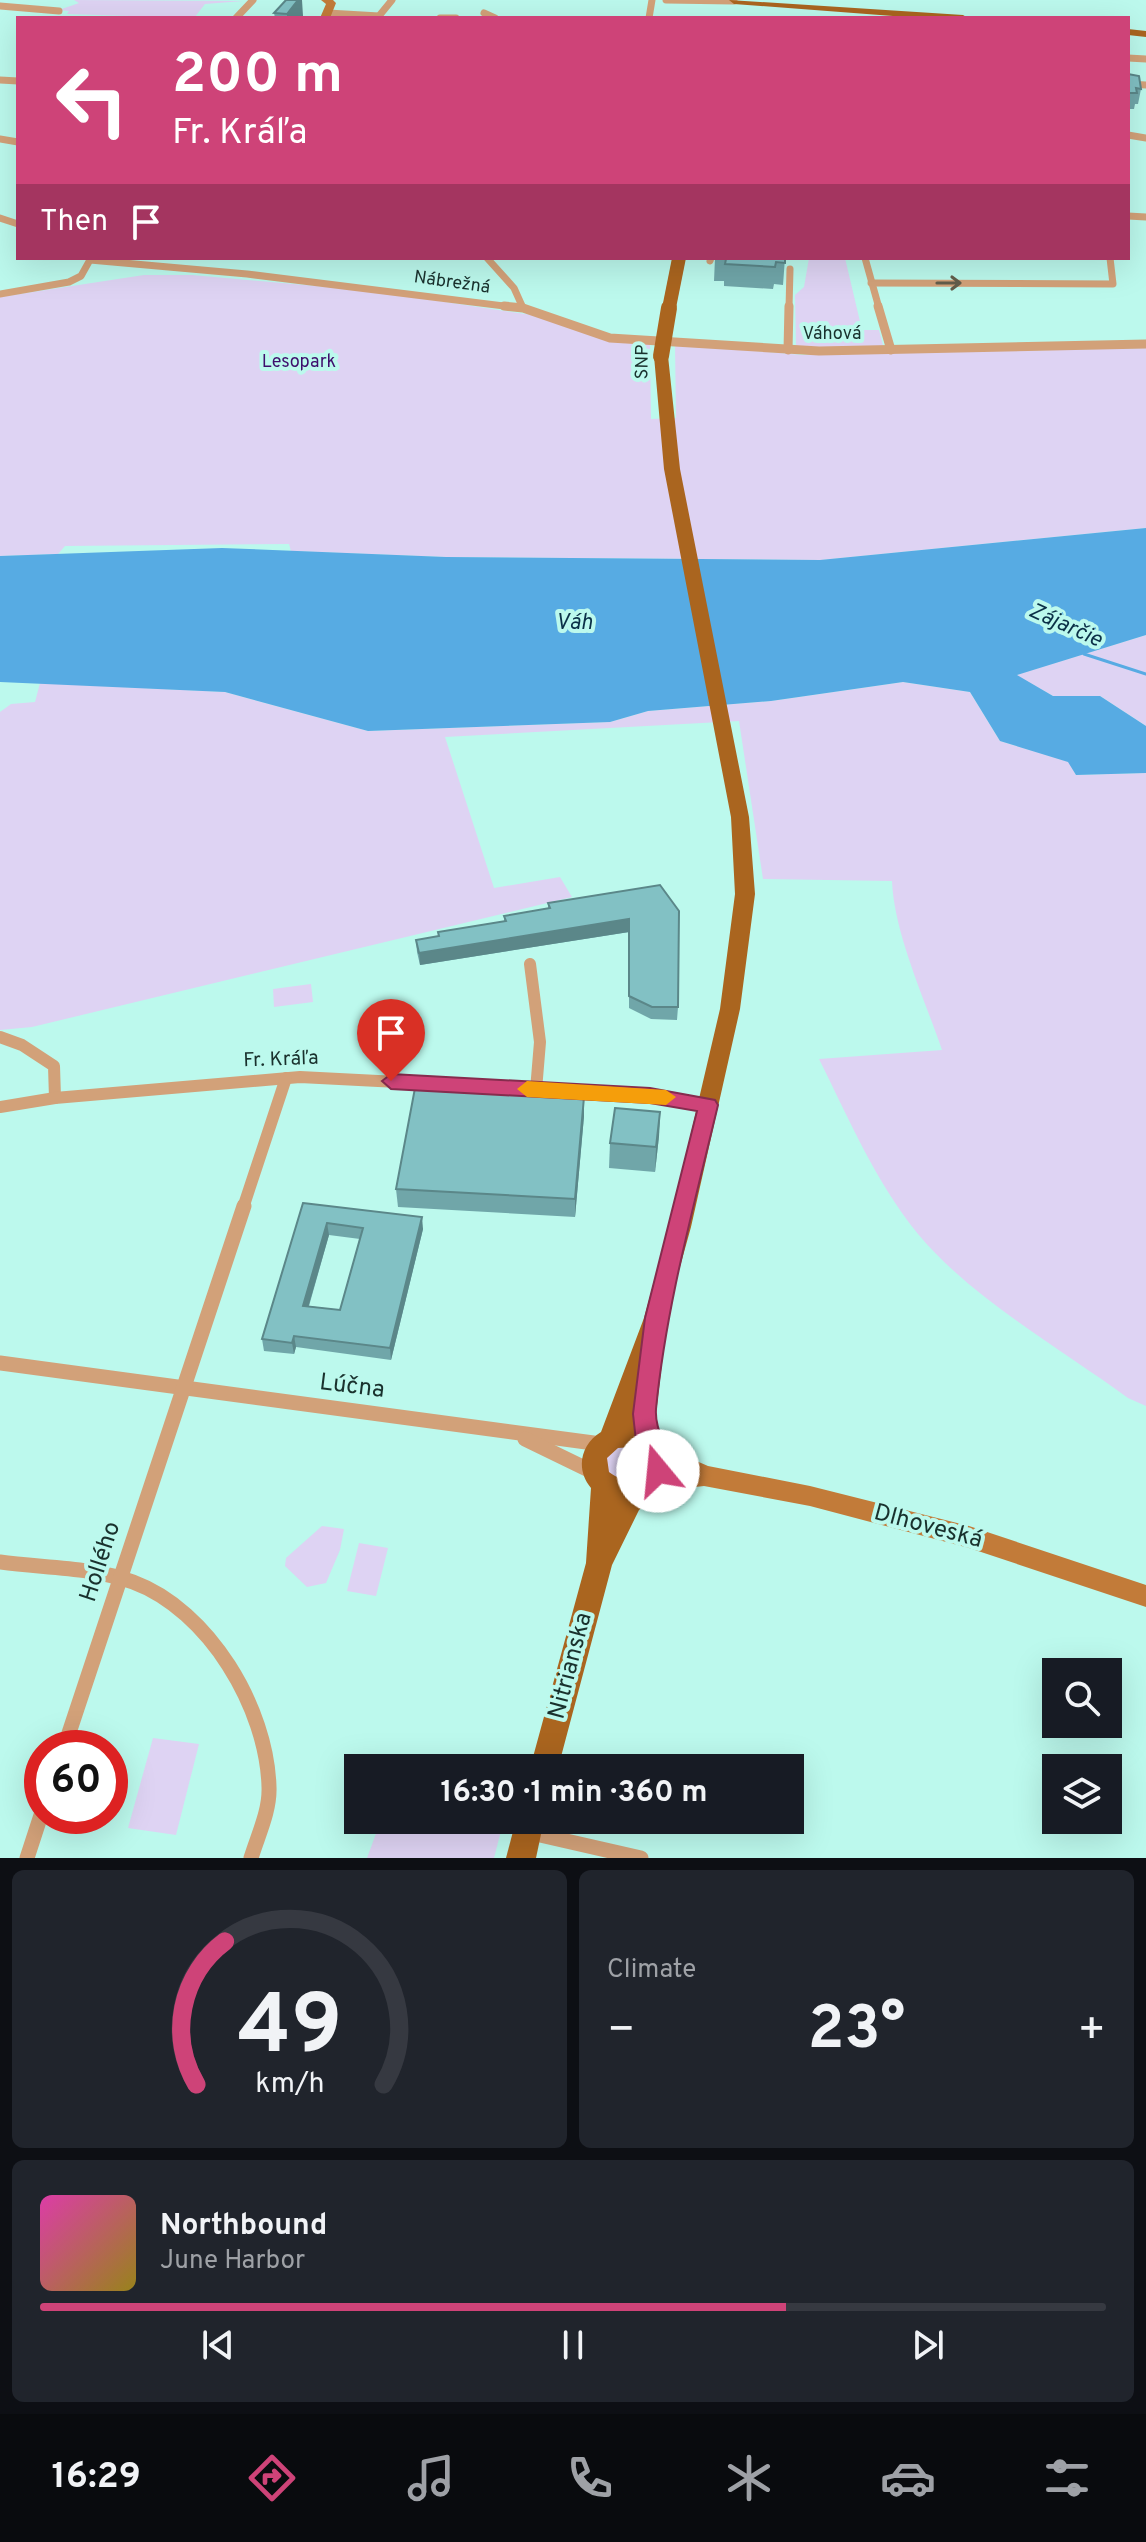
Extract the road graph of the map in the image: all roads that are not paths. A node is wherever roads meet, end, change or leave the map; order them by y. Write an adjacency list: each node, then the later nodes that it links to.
1 (253, 0): 11 (street)
2 (392, 0): 8 (street)
3 (651, 0): 4 (street)
4 (658, 0)
5 (666, 0): 6 (street)
6 (734, 0): 13 (main road)
7 (0, 6): 9 (street)
8 (328, 6)
9 (59, 11)
10 (484, 13): 12 (street)
11 (238, 16)
12 (491, 16)
13 (938, 16)
14 (89, 260): 22 (street)
15 (100, 260): 23 (street, Nábrežná)
16 (489, 260): 23 (street)
17 (679, 260): 27 (main road, SNP, bridge)
18 (865, 260): 21 (street)
19 (1110, 260): 21 (street, one-way to 19)
20 (790, 269): 25 (street)
21 (871, 283): 26 (street)
22 (0, 294)
23 (523, 308): 25 (street, Váhová)
24 (1146, 344): 26 (street, Váhová)
25 (788, 350): 26 (street, Váhová)
26 (891, 350)
27 (732, 772): 33 (main road, Nitrianska)
28 (530, 964): 31 (street)
29 (0, 1037): 32 (street)
30 (286, 1078): 31 (street, Fr. Kráľa); 32 (street, Fr. Kráľa); 37 (street, Hollého)
31 (536, 1090): 33 (street, Fr. Kráľa)
32 (55, 1098): 34 (street, Fr. Kráľa)
33 (708, 1105): 35 (main road, Nitrianska)
34 (0, 1107)
35 (656, 1318): 39 (main road, Nitrianska); 40 (main road, Nitrianska)
36 (0, 1363): 37 (street)
37 (182, 1390): 38 (street, Lúčna); 46 (street, Hollého)
38 (515, 1434): 39 (street, Lúčna); 42 (street, Lúčna)
39 (606, 1441): 40 (main road); 42 (main road, Nitrianska)
40 (652, 1448): 41 (main road, Dlhoveská); 43 (main road, Nitrianska)
41 (706, 1476): 43 (main road, Dlhoveská); 47 (main road, Dlhoveská)
42 (600, 1479): 43 (main road); 45 (main road, Nitrianska)
43 (644, 1486): 45 (main road, Nitrianska)
44 (0, 1562): 46 (street)
45 (599, 1563): 49 (main road, Nitrianska)
46 (121, 1581): 48 (street, Hollého); 53 (street)
47 (1146, 1596)
48 (70, 1730)
49 (548, 1754)
50 (35, 1834): 52 (street)
51 (526, 1837): 54 (street)
52 (27, 1858)
53 (251, 1858)
54 (641, 1858)

